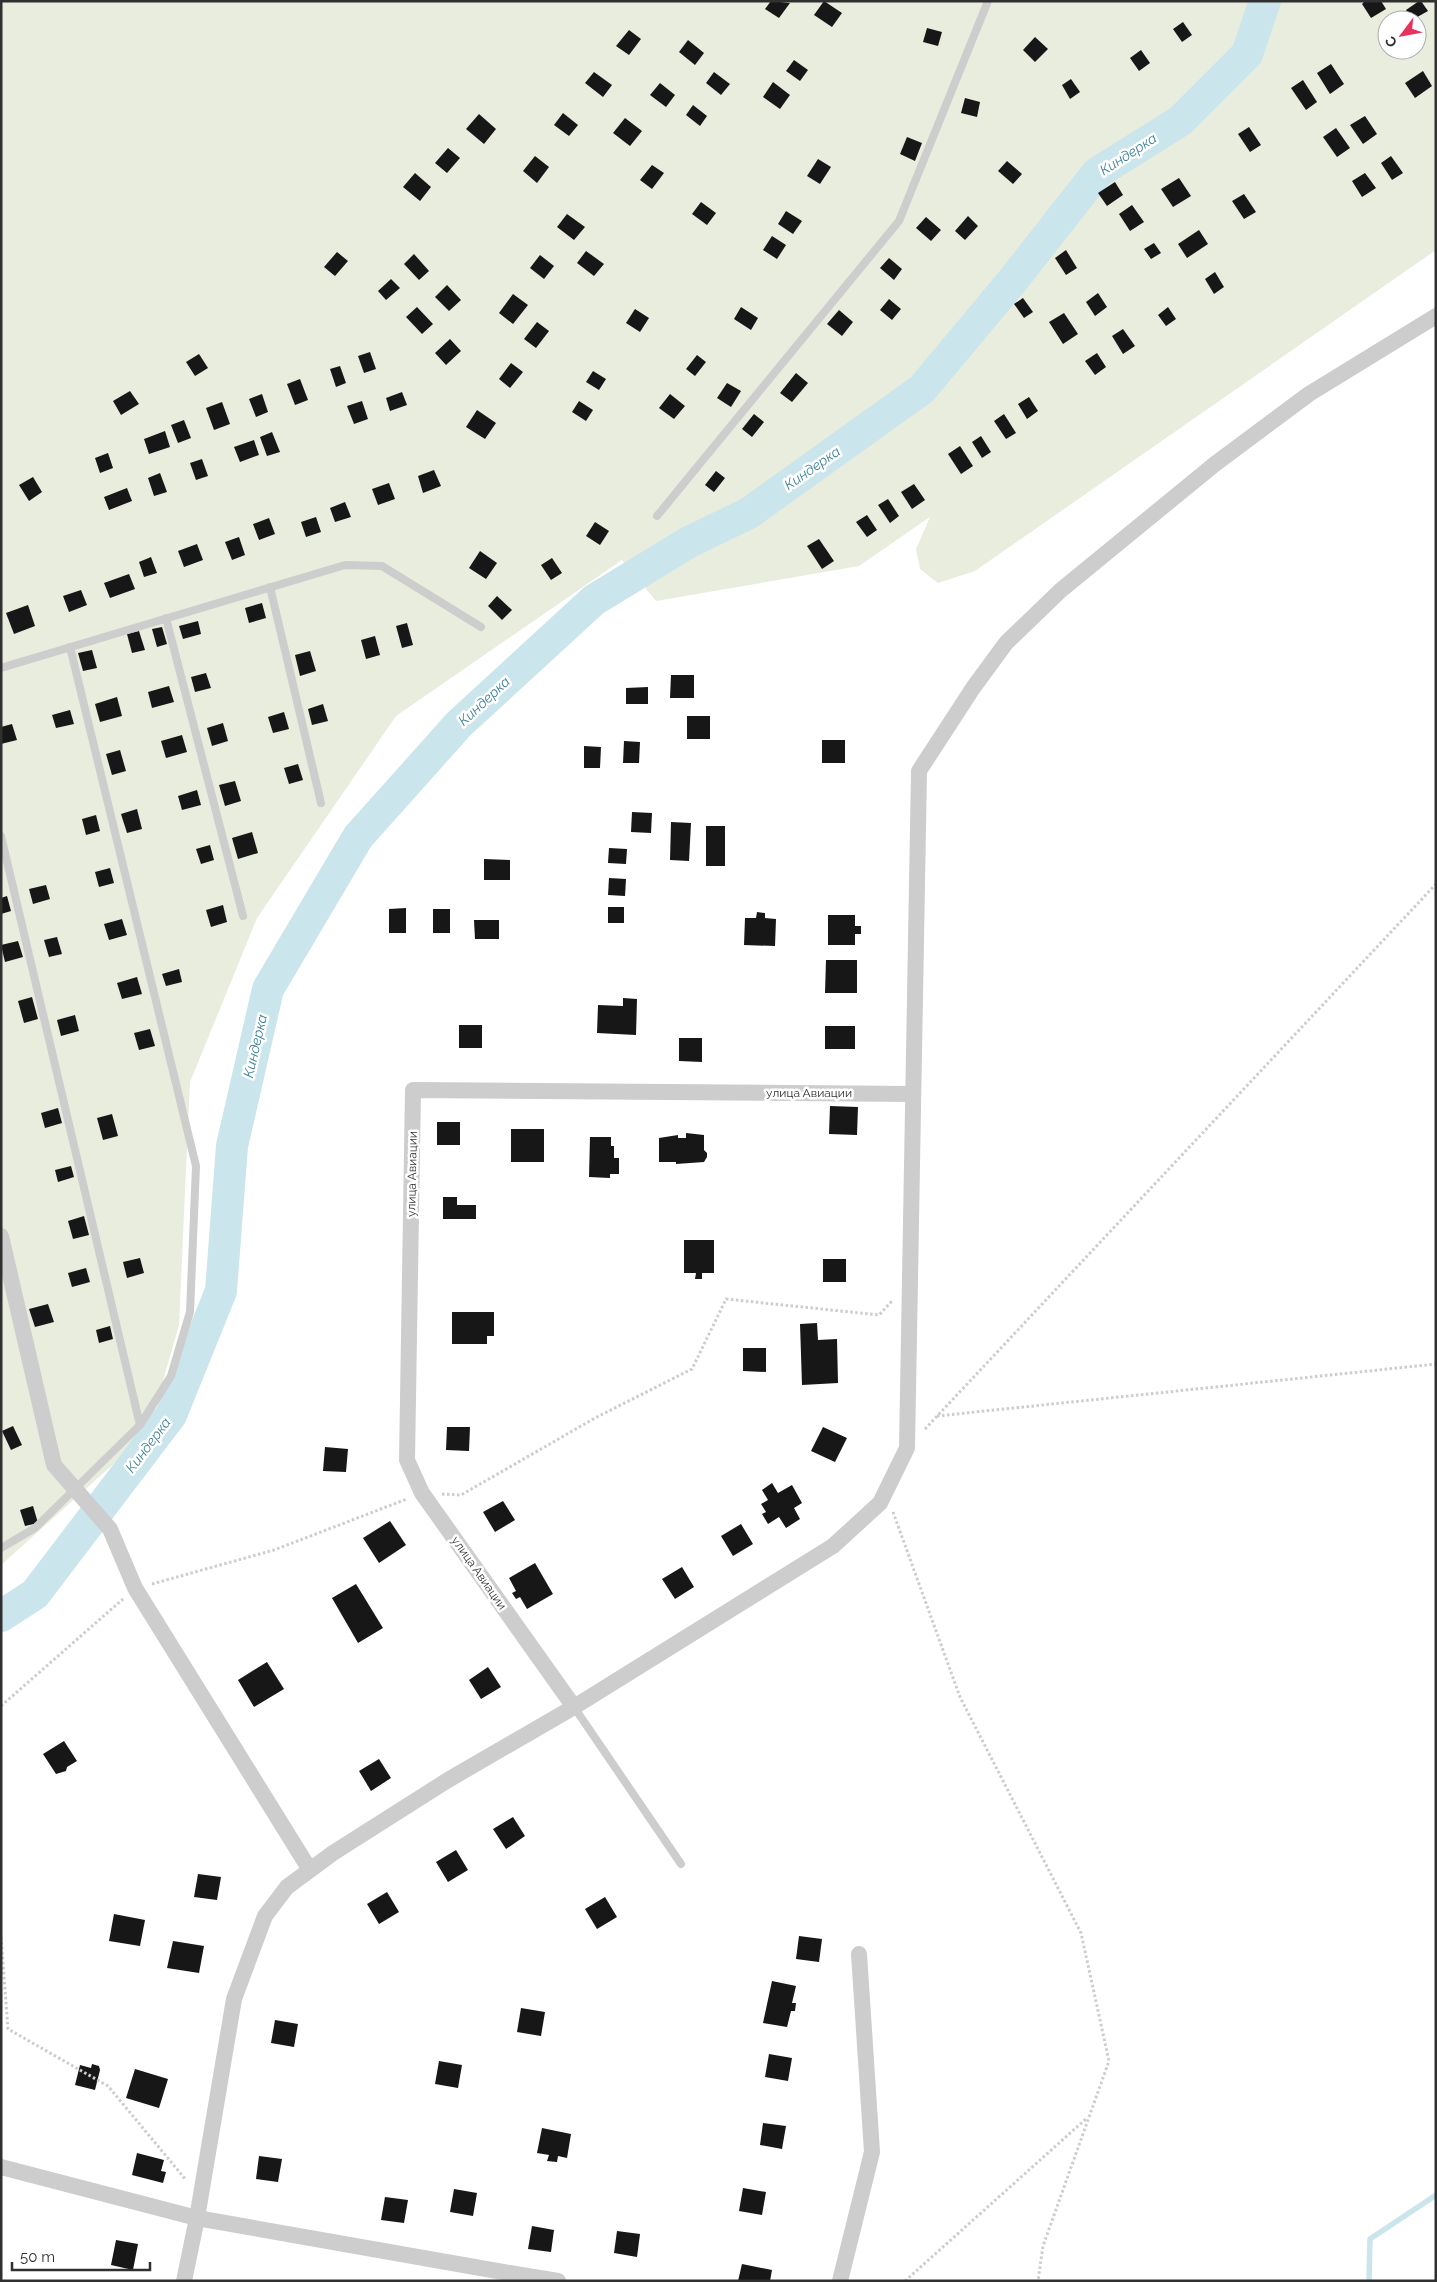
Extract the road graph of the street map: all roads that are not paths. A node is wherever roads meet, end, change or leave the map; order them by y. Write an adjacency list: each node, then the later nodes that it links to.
1 (988, 1): 3 (lane)
2 (1436, 316): 12 (street)
3 (657, 516)
4 (270, 587): 5 (lane); 6 (lane); 9 (lane)
5 (166, 618): 7 (lane); 11 (lane)
6 (481, 627)
7 (70, 647): 8 (lane); 14 (lane)
8 (1, 668)
9 (321, 803)
10 (1, 836): 14 (lane)
11 (243, 916)
12 (913, 1094): 17 (street); 17 (street, улица Авиации)
13 (1, 1236): 15 (street)
14 (140, 1425): 15 (lane)
15 (80, 1497): 16 (lane); 19 (street)
16 (1, 1548)
17 (574, 1707): 18 (lane); 19 (street)
18 (681, 1864)
19 (310, 1870): 22 (street)
20 (859, 1954): 26 (street)
21 (1, 2167): 22 (street)
22 (197, 2218): 23 (street); 24 (street)
23 (510, 2277): 25 (street)
24 (184, 2281)
25 (558, 2281)
26 (840, 2281)

